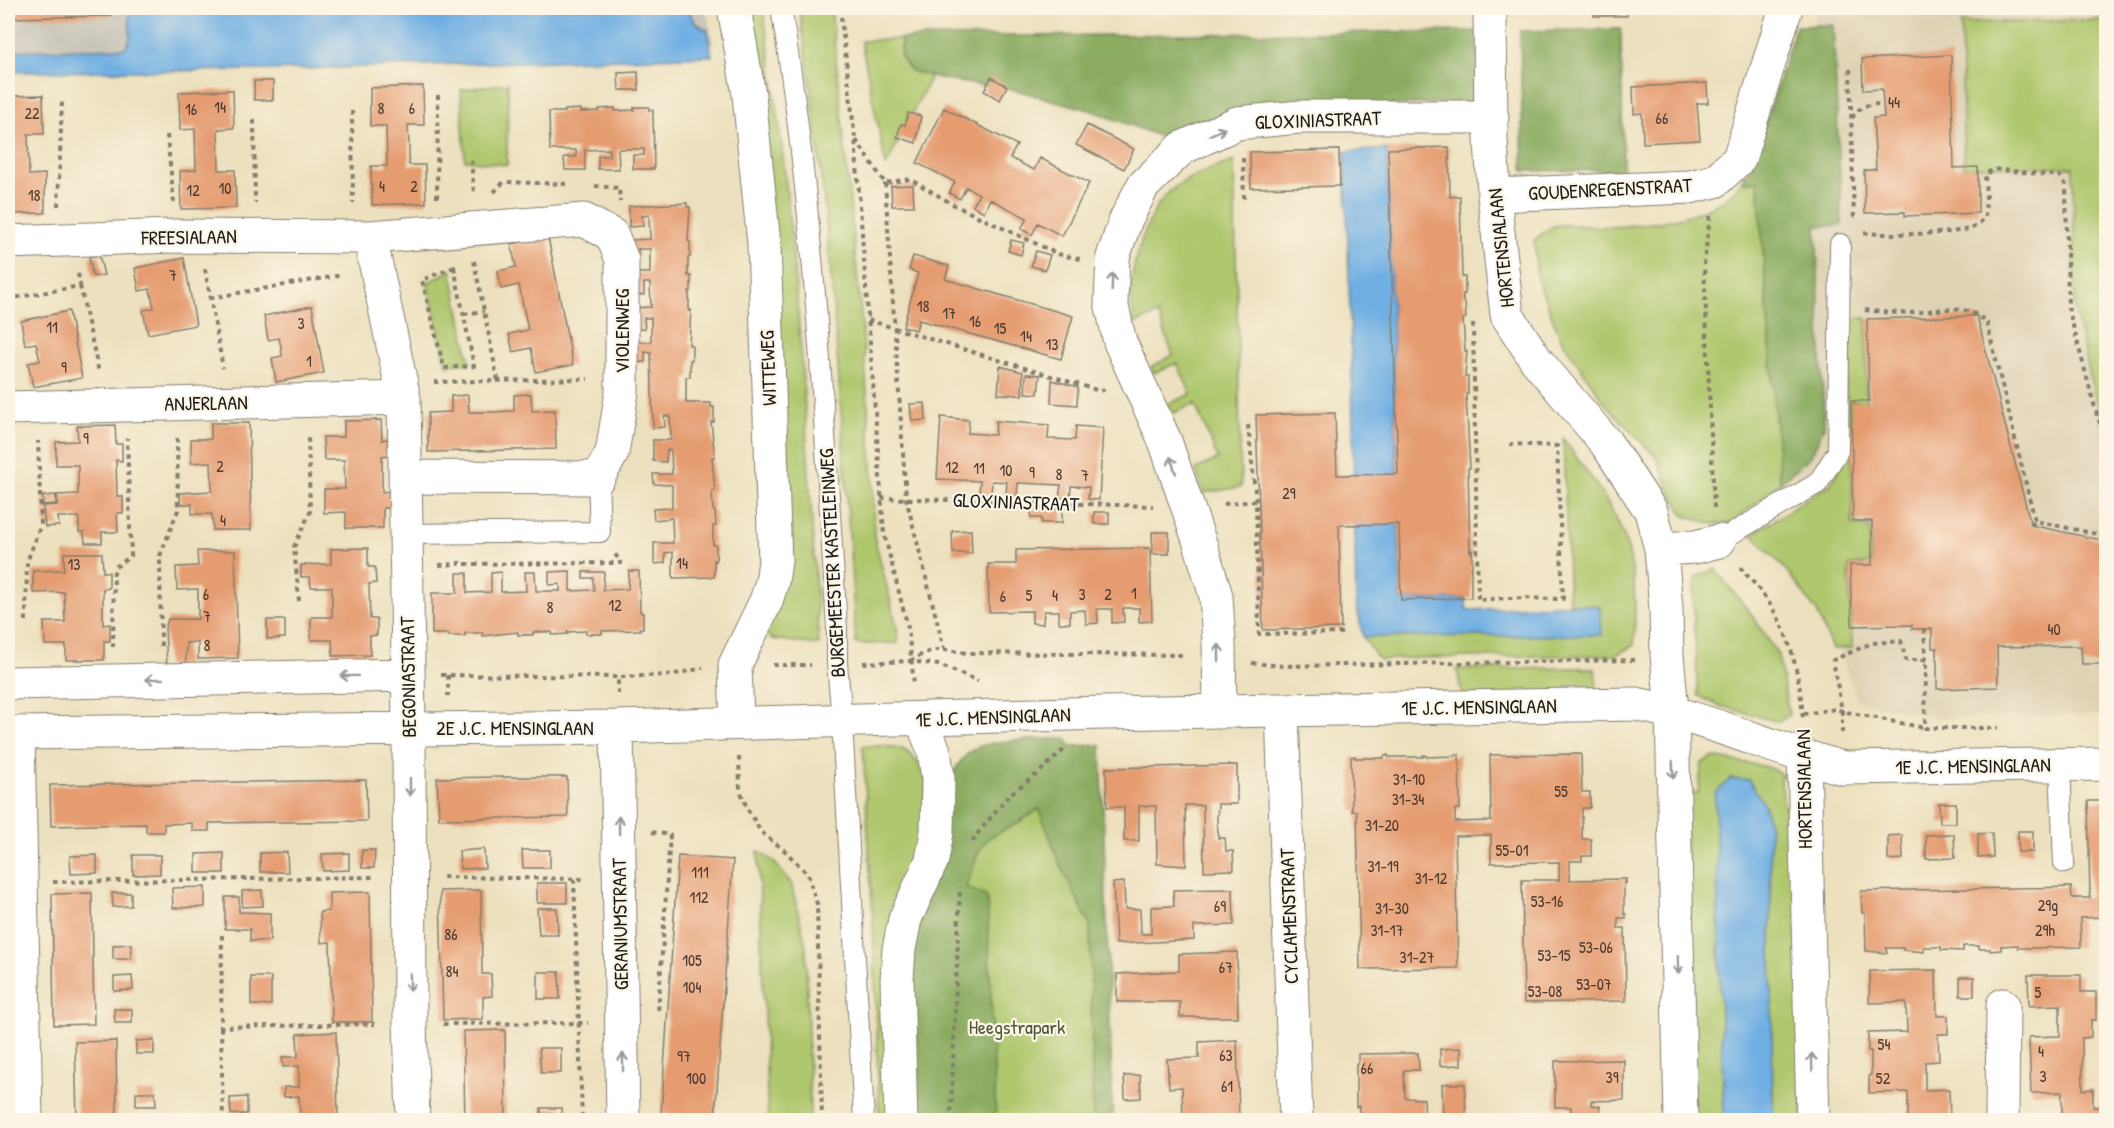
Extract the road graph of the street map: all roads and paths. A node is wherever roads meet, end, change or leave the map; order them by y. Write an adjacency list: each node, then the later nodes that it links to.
1 (734, 8): 71 (street, WITTEWEG)
2 (781, 8): 83 (lane, BURGEMEESTER KASTELEINWEG)
3 (840, 8): 15 (path)
4 (1491, 8): 11 (street, HORTENSIALAAN)
5 (1786, 8): 17 (street, GOUDENREGENSTRAAT)
6 (1850, 69): 12 (path)
7 (438, 95): 22 (path)
8 (62, 102): 27 (path)
9 (1883, 104): 12 (path)
10 (352, 111): 25 (path)
11 (1492, 117): 19 (street, HORTENSIALAAN); 29 (street, GLOXINIASTRAAT, one-way to 11)
12 (1851, 119): 21 (path)
13 (254, 120): 24 (path)
14 (167, 135): 23 (path)
15 (855, 138): 18 (path); 38 (path)
16 (1242, 156): 20 (path)
17 (1715, 181): 19 (street, GOUDENREGENSTRAAT); 61 (path)
18 (885, 183): 29 (path); 39 (path)
19 (1494, 195): 37 (street, HORTENSIALAAN)
20 (1244, 201)
21 (1854, 225)
22 (452, 230): 25 (street, VIOLENWEG); 35 (path); 41 (street, VIOLENWEG)
23 (188, 236): 24 (street, FREESIALAAN); 27 (street, FREESIALAAN); 32 (path)
24 (256, 237): 25 (street, FREESIALAAN)
25 (362, 237): 30 (street, BEGONIASTRAAT)
26 (1847, 238): 50 (path); 61 (lane)
27 (65, 240): 28 (street, FREESIALAAN); 31 (path)
28 (8, 242)
29 (1113, 266): 40 (street, GLOXINIASTRAAT, one-way to 29)
30 (377, 269): 32 (path); 43 (street, BEGONIASTRAAT)
31 (80, 286): 33 (path); 47 (path)
32 (210, 298): 45 (path)
33 (8, 299)
34 (1862, 310): 57 (path)
35 (484, 311): 36 (path); 42 (path)
36 (464, 314): 36 (path)
37 (1507, 315): 51 (path); 62 (street, HORTENSIALAAN)
38 (868, 320): 39 (path); 54 (path)
39 (894, 328): 40 (path); 55 (path)
40 (1136, 377): 56 (street, GLOXINIASTRAAT, one-way to 40)
41 (622, 379): 42 (path); 53 (street, VIOLENWEG)
42 (498, 381): 43 (path)
43 (402, 390): 44 (street, ANJERLAAN); 52 (street, BEGONIASTRAAT)
44 (307, 401): 45 (street, ANJERLAAN); 63 (path)
45 (229, 403): 46 (street, ANJERLAAN)
46 (177, 404): 47 (street, ANJERLAAN); 73 (path)
47 (116, 405): 48 (street, ANJERLAAN); 74 (path)
48 (22, 408): 64 (path)
49 (1248, 426): 66 (path)
50 (2106, 430)
51 (1510, 444)
52 (406, 477): 53 (street); 59 (street, BEGONIASTRAAT)
53 (598, 478): 59 (lane)
54 (881, 498): 55 (path, GLOXINIASTRAAT); 67 (path)
55 (906, 498): 56 (path, GLOXINIASTRAAT); 67 (path)
56 (1188, 507): 69 (street, GLOXINIASTRAAT, one-way to 56)
57 (2036, 521): 58 (path); 60 (path)
58 (2031, 525)
59 (406, 534): 72 (street, BEGONIASTRAAT)
60 (2106, 536)
61 (1719, 541): 62 (street); 81 (path, HORTENSIALAAN)
62 (1661, 549): 68 (street, HORTENSIALAAN)
63 (299, 601)
64 (26, 621)
65 (1924, 629): 70 (path)
66 (1345, 633)
67 (944, 649): 69 (path)
68 (1667, 655): 69 (path); 77 (street, HORTENSIALAAN)
69 (1219, 659): 79 (street, GLOXINIASTRAAT)
70 (1926, 660): 78 (path); 86 (path)
71 (735, 665): 72 (path); 84 (street, WITTEWEG)
72 (407, 675): 73 (street, one-way to 73); 88 (street, BEGONIASTRAAT)
73 (161, 679): 74 (street, one-way to 74)
74 (112, 680): 75 (street)
75 (8, 683)
76 (1282, 711): 77 (street, 1E J.C. MENSINGLAAN); 79 (street, 1E J.C. MENSINGLAAN); 117 (street, CYCLAMENSTRAAT)
77 (1672, 711): 90 (street, 1E J.C. MENSINGLAAN); 118 (street, HORTENSIALAAN, one-way to 118)
78 (1842, 711): 81 (path); 86 (path)
79 (1220, 712): 80 (street, 1E J.C. MENSINGLAAN)
80 (1104, 714): 82 (street, 1E J.C. MENSINGLAAN); 94 (path)
81 (1803, 714): 90 (path, HORTENSIALAAN)
82 (922, 720): 83 (street, 1E J.C. MENSINGLAAN); 115 (street)
83 (842, 721): 84 (street, 2E J.C. MENSINGLAAN); 114 (lane, BURGEMEESTER KASTELEINWEG)
84 (738, 723): 85 (street, 2E J.C. MENSINGLAAN); 113 (path)
85 (617, 727): 88 (street, 2E J.C. MENSINGLAAN); 93 (street, GERANIUMSTRAAT, one-way to 85)
86 (1925, 728): 87 (path)
87 (2002, 728)
88 (409, 729): 89 (street, 2E J.C. MENSINGLAAN); 96 (street, BEGONIASTRAAT, one-way to 96)
89 (13, 733): 100 (street)
90 (1804, 757): 92 (street, 1E J.C. MENSINGLAAN); 119 (street, HORTENSIALAAN, one-way to 90)
91 (2106, 764): 92 (street, 1E J.C. MENSINGLAAN)
92 (2060, 765): 95 (lane)
93 (619, 826): 99 (street, GERANIUMSTRAAT); 103 (path)
94 (971, 848)
95 (2064, 863)
96 (410, 877): 98 (path); 100 (path); 104 (street, BEGONIASTRAAT, one-way to 104)
97 (962, 877): 116 (path)
98 (574, 879): 99 (path); 105 (path)
99 (620, 880): 106 (street, GERANIUMSTRAAT)
100 (21, 882): 108 (street)
101 (222, 935): 107 (path)
102 (2003, 1005): 120 (street)
103 (658, 1020)
104 (410, 1023): 105 (path); 107 (path); 110 (street, BEGONIASTRAAT)
105 (578, 1023): 106 (path); 111 (path)
106 (622, 1023): 112 (street, GERANIUMSTRAAT, one-way to 106)
107 (221, 1027): 109 (path)
108 (26, 1120)
109 (224, 1120)
110 (413, 1120)
111 (582, 1120)
112 (623, 1120)
113 (822, 1120)
114 (864, 1120)
115 (901, 1120)
116 (956, 1120)
117 (1296, 1120)
118 (1681, 1120)
119 (1813, 1120)
120 (2002, 1120)

